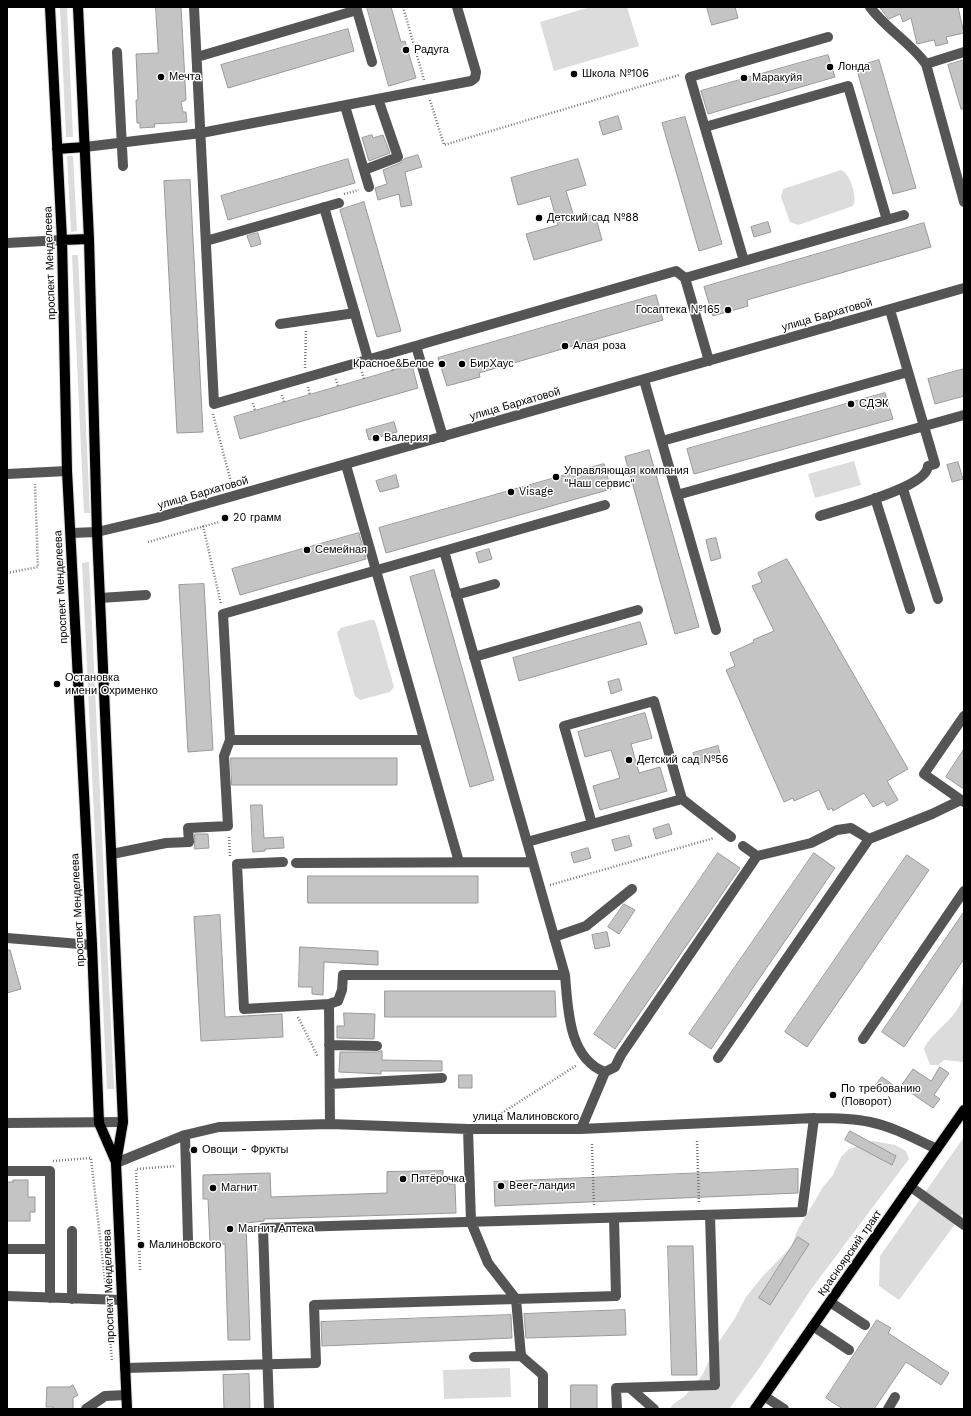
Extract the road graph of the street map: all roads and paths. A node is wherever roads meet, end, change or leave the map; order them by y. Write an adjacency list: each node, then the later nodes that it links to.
1 (50, 7): 22 (main road, проспект Менделеева)
2 (78, 7): 21 (main road, проспект Менделеева)
3 (194, 7): 11 (street)
4 (403, 7): 15 (path)
5 (457, 7): 15 (street)
6 (870, 7): 13 (street)
7 (357, 9): 11 (street); 12 (street)
8 (828, 37): 14 (street)
9 (117, 52): 20 (street)
10 (964, 52): 13 (street)
11 (197, 56): 19 (street)
12 (372, 62)
13 (926, 64): 26 (street)
14 (690, 77): 15 (path); 18 (street)
15 (427, 90): 16 (street)
16 (378, 99): 17 (street); 24 (street)
17 (345, 106): 19 (street); 24 (street)
18 (705, 127): 30 (street); 35 (street)
19 (201, 133): 20 (street); 33 (street)
20 (122, 142): 21 (street); 23 (street)
21 (85, 147): 22 (main road); 31 (main road, проспект Менделеева)
22 (57, 149): 32 (main road, проспект Менделеева)
23 (123, 166)
24 (364, 170): 25 (street)
25 (369, 187)
26 (964, 202)
27 (339, 203): 28 (street)
28 (324, 207): 33 (street); 39 (street)
29 (904, 215): 30 (street)
30 (887, 220): 35 (street)
31 (89, 239): 32 (main road); 65 (main road, проспект Менделеева)
32 (62, 240): 34 (street); 54 (main road, проспект Менделеева)
33 (206, 241): 46 (street)
34 (7, 243)
35 (744, 262): 36 (street)
36 (685, 278): 42 (street); 44 (street)
37 (964, 288): 38 (street, улица Бархатовой)
38 (890, 310): 44 (street, улица Бархатовой); 45 (street)
39 (355, 313): 40 (street); 43 (street)
40 (306, 321): 41 (street); 46 (path)
41 (280, 324)
42 (416, 346): 43 (street); 51 (street)
43 (368, 359): 46 (street)
44 (709, 361): 47 (street, улица Бархатовой)
45 (908, 372): 50 (street); 52 (street)
46 (305, 378)
47 (644, 380): 51 (street, улица Бархатовой); 52 (street)
48 (211, 408): 57 (path)
49 (964, 415): 50 (street)
50 (924, 426): 58 (street); 59 (street)
51 (443, 437): 53 (street, улица Бархатовой)
52 (662, 441): 59 (street)
53 (346, 465): 65 (street, улица Бархатовой); 69 (street)
54 (67, 471): 55 (street); 66 (main road, проспект Менделеева)
55 (34, 473): 56 (street); 70 (path)
56 (7, 474)
57 (231, 482)
58 (903, 489): 60 (street); 75 (street)
59 (677, 495): 79 (street)
60 (875, 498): 62 (street); 76 (street)
61 (605, 505): 68 (street)
62 (820, 516)
63 (219, 522): 64 (path)
64 (203, 526): 67 (path); 78 (path)
65 (98, 532): 66 (street, улица Бархатовой); 74 (main road, проспект Менделеева)
66 (70, 533): 104 (main road, проспект Менделеева)
67 (148, 542)
68 (444, 551): 69 (street); 73 (street)
69 (376, 571): 78 (street); 83 (street)
70 (7, 573)
71 (495, 584): 73 (street)
72 (146, 595): 74 (street)
73 (456, 595): 80 (street)
74 (100, 598): 92 (main road, проспект Менделеева)
75 (938, 599)
76 (910, 609)
77 (638, 610): 80 (street)
78 (223, 614): 82 (street)
79 (716, 630)
80 (474, 657): 90 (street)
81 (964, 716): 85 (street)
82 (230, 740): 83 (street); 87 (street)
83 (424, 740): 96 (street)
84 (682, 798): 86 (street); 86 (street); 88 (street)
85 (962, 801): 89 (street)
86 (592, 824): 90 (street)
87 (228, 826): 92 (street); 94 (path)
88 (729, 836): 99 (path)
89 (869, 839): 93 (street); 110 (street)
90 (527, 842): 97 (street)
91 (743, 846): 93 (street)
92 (112, 854): 118 (main road, проспект Менделеева)
93 (757, 856): 112 (street)
94 (230, 857)
95 (283, 862): 106 (street)
96 (459, 862): 97 (street); 98 (street)
97 (532, 862): 99 (street)
98 (296, 863)
99 (540, 888): 102 (street)
100 (632, 889): 102 (street)
101 (964, 891): 107 (street)
102 (554, 936): 105 (street)
103 (7, 938): 104 (street)
104 (92, 945): 120 (main road, проспект Менделеева)
105 (565, 975): 106 (street); 111 (street)
106 (330, 1004): 108 (street)
107 (863, 1039)
108 (329, 1045): 109 (street); 114 (street)
109 (377, 1046)
110 (718, 1058)
111 (586, 1059): 112 (street); 117 (path)
112 (605, 1072): 123 (street)
113 (442, 1078): 114 (street)
114 (330, 1084): 121 (street)
115 (964, 1110): 127 (main road, Красноярский тракт)
116 (814, 1118): 123 (street, улица Малиновского); 127 (street, улица Малиновского); 133 (street)
117 (494, 1119)
118 (123, 1122): 120 (street); 128 (main road, проспект Менделеева)
119 (7, 1123): 120 (street)
120 (99, 1123): 128 (main road, проспект Менделеева)
121 (330, 1124): 122 (street, улица Малиновского); 124 (street, улица Малиновского)
122 (468, 1129): 123 (street, улица Малиновского); 136 (street)
123 (581, 1129)
124 (185, 1135): 128 (street, улица Малиновского); 129 (street)
125 (697, 1141): 133 (path)
126 (592, 1144): 134 (path)
127 (936, 1150): 132 (main road, Красноярский тракт)
128 (116, 1163): 148 (main road, проспект Менделеева)
129 (186, 1165): 139 (street); 142 (path)
130 (7, 1171): 131 (street)
131 (50, 1171): 141 (street); 147 (path)
132 (910, 1187): 137 (street); 149 (main road, Красноярский тракт)
133 (705, 1215): 135 (street); 158 (street)
134 (595, 1218): 135 (street); 136 (street)
135 (614, 1218): 146 (street)
136 (471, 1222): 146 (street); 155 (street)
137 (964, 1225)
138 (72, 1231): 145 (street)
139 (188, 1240)
140 (7, 1249): 141 (street)
141 (50, 1249): 144 (street)
142 (140, 1270)
143 (7, 1296): 144 (street)
144 (50, 1298): 145 (street)
145 (72, 1298): 147 (street)
146 (516, 1299): 153 (street); 155 (street)
147 (107, 1300): 148 (street); 156 (path)
148 (122, 1300): 157 (main road, проспект Менделеева)
149 (830, 1302): 150 (street); 151 (main road, Красноярский тракт)
150 (865, 1325)
151 (813, 1326): 152 (street); 160 (main road, Красноярский тракт)
152 (849, 1350)
153 (521, 1356): 154 (street); 165 (street)
154 (474, 1357)
155 (267, 1364): 157 (street); 164 (street)
156 (113, 1366)
157 (125, 1368): 159 (main road, проспект Менделеева)
158 (630, 1388): 166 (street); 167 (street)
159 (126, 1395): 162 (street); 163 (main road, проспект Менделеева)
160 (764, 1396): 168 (main road, Красноярский тракт); 169 (street)
161 (895, 1397): 170 (street)
162 (86, 1409)
163 (127, 1409)
164 (269, 1409)
165 (543, 1409)
166 (617, 1409)
167 (654, 1409)
168 (755, 1409)
169 (784, 1409)
170 (888, 1409)

